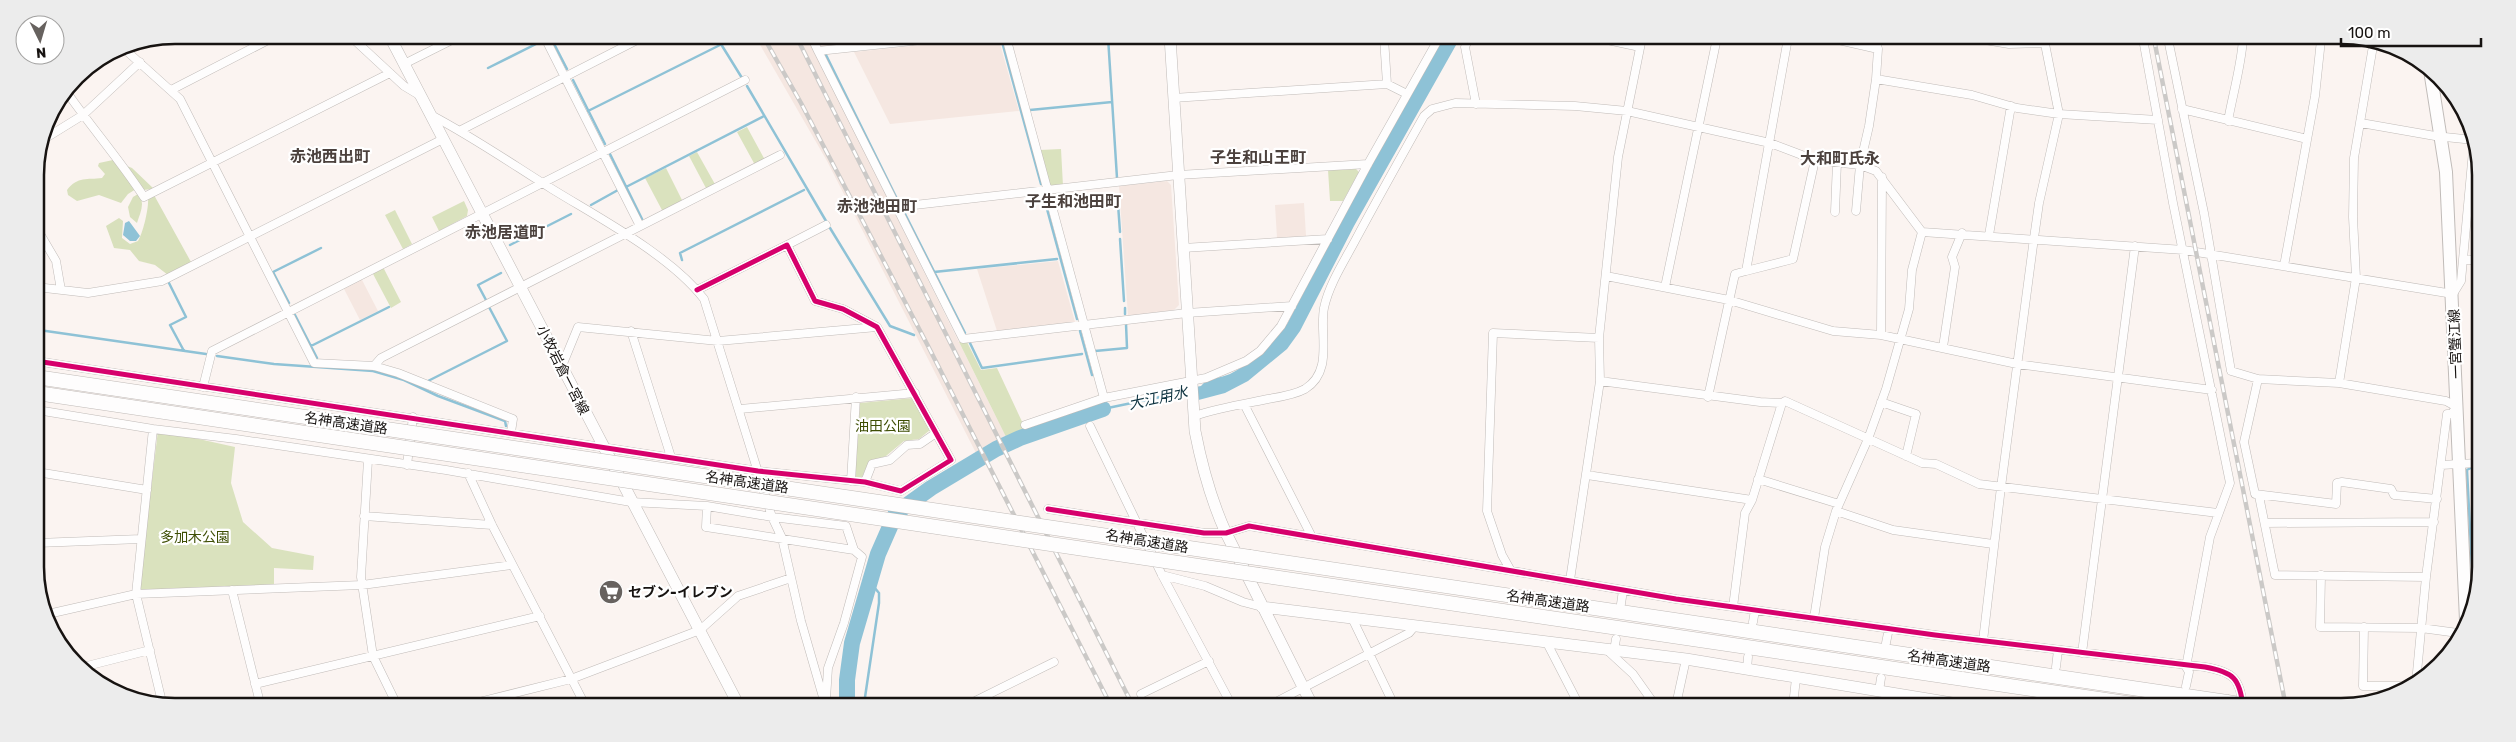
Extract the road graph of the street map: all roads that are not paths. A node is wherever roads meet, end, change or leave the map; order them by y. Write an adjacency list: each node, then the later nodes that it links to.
1 (260, 44): 38 (street)
2 (359, 44): 32 (street)
3 (393, 44): 31 (street, 小牧岩倉一宮線)
4 (444, 44): 31 (street)
5 (548, 44): 33 (street)
6 (629, 44): 33 (street)
7 (815, 44): 28 (street)
8 (861, 44): 28 (street)
9 (1008, 44): 72 (street)
10 (1170, 44): 42 (street)
11 (1384, 44): 37 (street)
12 (1436, 44): 39 (street)
13 (1467, 44): 43 (street)
14 (1626, 44): 25 (street)
15 (1641, 44): 25 (street)
16 (1716, 44): 53 (street)
17 (1787, 44): 60 (street)
18 (1858, 44): 27 (street)
19 (1876, 44): 27 (street)
20 (2045, 44): 48 (street)
21 (2144, 44): 50 (street)
22 (2169, 44): 45 (street)
23 (2243, 44): 51 (street)
24 (2320, 44): 58 (street)
25 (1640, 47): 46 (street)
26 (2373, 48): 52 (street)
27 (1878, 49): 34 (street)
28 (818, 51): 73 (street)
29 (129, 53): 30 (street)
30 (140, 62): 38 (street); 49 (street)
31 (404, 64): 40 (street, 小牧岩倉一宮線)
32 (390, 73): 40 (street); 64 (street)
33 (565, 77): 54 (street); 61 (street)
34 (1876, 79): 44 (street); 68 (street)
35 (745, 80): 61 (street)
36 (2432, 80): 56 (main road, 一宮蟹江線)
37 (1387, 84): 39 (street); 42 (street)
38 (171, 90): 64 (street)
39 (1407, 94): 66 (street)
40 (421, 96): 47 (street, 小牧岩倉一宮線)
41 (70, 97): 49 (street)
42 (1173, 98): 69 (street)
43 (1476, 104): 46 (street); 135 (street)
44 (2011, 106): 48 (street); 82 (street)
45 (2182, 109): 51 (street); 91 (street)
46 (1627, 111): 53 (street); 96 (street)
47 (430, 114): 54 (street); 57 (street, 小牧岩倉一宮線)
48 (2059, 114): 50 (street); 84 (street)
49 (83, 115): 55 (street); 64 (street)
50 (2158, 120): 90 (street)
51 (2228, 121): 58 (street)
52 (2361, 123): 56 (street); 97 (street)
53 (1698, 126): 60 (street); 99 (street)
54 (460, 130): 71 (street)
55 (50, 135)
56 (2441, 136): 59 (street); 103 (main road, 一宮蟹江線)
57 (443, 139): 76 (street, 小牧岩倉一宮線); 83 (street)
58 (2307, 139): 94 (street)
59 (2467, 139)
60 (1770, 143): 63 (street); 95 (street)
61 (603, 152): 71 (street); 78 (street)
62 (780, 155): 78 (street)
63 (1815, 160): 65 (street); 95 (street)
64 (212, 162): 83 (street)
65 (1837, 162): 68 (street); 75 (street)
66 (1368, 164): 69 (street); 85 (street)
67 (2472, 164): 92 (street)
68 (1860, 165): 70 (street); 74 (street)
69 (1178, 175): 72 (street); 89 (street)
70 (1882, 177): 79 (street); 111 (street)
71 (540, 182): 76 (street); 81 (street)
72 (1048, 191): 73 (street); 108 (street)
73 (897, 207): 108 (street)
74 (1856, 211)
75 (1835, 212)
76 (482, 213): 98 (street, 小牧岩倉一宮線); 106 (street)
77 (826, 225): 87 (street)
78 (640, 226): 81 (street)
79 (1922, 232): 80 (street); 113 (street)
80 (1962, 233): 82 (street); 115 (street)
81 (624, 234): 98 (street); 102 (street)
82 (1989, 235): 84 (street)
83 (250, 236): 101 (street); 106 (street)
84 (2034, 238): 88 (street); 117 (street)
85 (1328, 239): 89 (street); 105 (street)
86 (44, 241): 101 (street)
87 (787, 245): 102 (street); 109 (street)
88 (2135, 246): 90 (street); 120 (street)
89 (1183, 248): 107 (street)
90 (2184, 250): 91 (street); 127 (street)
91 (2211, 254): 94 (street); 122 (street)
92 (2463, 258): 93 (street); 103 (street)
93 (2472, 260)
94 (2284, 266): 97 (street)
95 (1746, 271): 104 (street)
96 (1606, 276): 99 (street); 112 (street)
97 (2356, 278): 103 (street); 125 (street)
98 (519, 286): 118 (street); 119 (street, 小牧岩倉一宮線)
99 (1665, 287): 104 (street)
100 (44, 288): 101 (street)
101 (61, 290)
102 (697, 290): 114 (street)
103 (2453, 294): 136 (main road, 一宮蟹江線)
104 (1729, 300): 111 (street); 131 (street)
105 (1292, 306): 107 (street); 124 (street)
106 (288, 311): 118 (street); 126 (street)
107 (1187, 312): 108 (street); 124 (street)
108 (1084, 325): 132 (street)
109 (877, 327): 114 (street); 128 (street)
110 (631, 331): 114 (street); 119 (street); 149 (street)
111 (1881, 335): 113 (street)
112 (1599, 338): 123 (street); 187 (street)
113 (1900, 338): 115 (street); 133 (street)
114 (718, 341): 137 (street)
115 (1943, 347): 117 (street)
116 (44, 362): 126 (street)
117 (2017, 364): 120 (street); 162 (street)
118 (374, 366): 144 (street)
119 (562, 366): 147 (street, 小牧岩倉一宮線)
120 (2119, 377): 127 (street); 165 (street)
121 (44, 378): 260 (highway, 名神高速道路, bridge)
122 (2258, 379): 125 (street); 164 (street)
123 (1600, 380): 131 (street); 158 (street)
124 (1192, 383): 132 (street); 139 (street)
125 (2339, 383): 136 (street)
126 (203, 387): 140 (street)
127 (2212, 390): 172 (street)
128 (915, 393): 130 (street); 145 (street)
129 (44, 395): 259 (highway, 名神高速道路, bridge)
130 (856, 397): 137 (street); 160 (street)
131 (1708, 397): 134 (street)
132 (1104, 398): 141 (street)
133 (1882, 402): 146 (street); 148 (street)
134 (1782, 403): 146 (street); 159 (street)
135 (1244, 404): 139 (street); 180 (street)
136 (2457, 406): 153 (street); 154 (main road, 一宮蟹江線)
137 (740, 409): 155 (street)
138 (44, 411): 143 (street)
139 (1194, 416): 179 (street)
140 (413, 417): 144 (street); 152 (street)
141 (1025, 425)
142 (1090, 426): 177 (street)
143 (153, 429): 150 (street); 163 (street)
144 (511, 432): 147 (street)
145 (936, 433): 161 (street); 161 (street)
146 (1868, 439): 148 (street); 170 (street)
147 (602, 446): 149 (street); 168 (street, 小牧岩倉一宮線)
148 (1906, 456): 162 (street)
149 (672, 457): 155 (street)
150 (368, 460): 152 (street); 173 (street)
151 (2472, 464): 154 (street)
152 (407, 465): 157 (street)
153 (2441, 465): 154 (street); 166 (street)
154 (2459, 465): 200 (main road, 一宮蟹江線)
155 (758, 471): 160 (street); 174 (street)
156 (44, 473): 163 (street)
157 (468, 473): 168 (street); 178 (street)
158 (1587, 475): 167 (street); 192 (street)
159 (1758, 479): 167 (street); 170 (street)
160 (851, 481): 161 (street)
161 (865, 482)
162 (2001, 487): 165 (street); 184 (street)
163 (147, 490): 182 (street)
164 (2259, 496): 166 (street); 176 (street)
165 (2102, 498): 172 (street); 221 (street)
166 (2437, 499): 175 (street)
167 (1752, 500): 199 (street)
168 (630, 502): 169 (street); 211 (street, 小牧岩倉一宮線)
169 (707, 506): 174 (street); 181 (street)
170 (1837, 508): 184 (street); 205 (street)
171 (1048, 509): 177 (street)
172 (2218, 513): 228 (street)
173 (364, 516): 178 (street); 193 (street)
174 (772, 517): 181 (street); 185 (street)
175 (2434, 522): 176 (street); 190 (street)
176 (2265, 523): 189 (street)
177 (1138, 524): 179 (street); 188 (street)
178 (492, 526): 186 (street)
179 (1226, 533): 180 (street); 198 (street)
180 (1311, 535): 187 (street)
181 (782, 538): 185 (street); 191 (street)
182 (141, 539): 183 (street); 196 (street)
183 (44, 543)
184 (1993, 544): 214 (street)
185 (854, 550): 248 (street)
186 (512, 565): 193 (street); 203 (street)
187 (1511, 571): 192 (street)
188 (1162, 575): 198 (street); 224 (street)
189 (2321, 575): 190 (street); 208 (street)
190 (2426, 577): 210 (street)
191 (791, 578): 211 (street); 247 (street)
192 (1570, 580): 195 (street)
193 (362, 585): 194 (street); 222 (street)
194 (232, 590): 196 (street); 235 (street)
195 (1624, 590): 197 (street); 199 (street)
196 (136, 594): 202 (street); 217 (street)
197 (1621, 604)
198 (1262, 607): 204 (street); 238 (street)
199 (1733, 607): 201 (street)
200 (2465, 608)
201 (1755, 610): 205 (street); 206 (street)
202 (52, 613)
203 (540, 616): 222 (street); 234 (street)
204 (1352, 618): 207 (street); 220 (street)
205 (1814, 618): 209 (street)
206 (1753, 622)
207 (1414, 627): 215 (street); 220 (street)
208 (2364, 627): 210 (street); 237 (street)
209 (1889, 628): 214 (street); 216 (street)
210 (2421, 628): 212 (street); 231 (street)
211 (700, 630): 234 (street); 246 (street, 小牧岩倉一宮線)
212 (2455, 633)
213 (1616, 639): 219 (street)
214 (1983, 641): 218 (street)
215 (1547, 643): 219 (street); 254 (street)
216 (1886, 643)
217 (150, 650): 227 (street); 241 (street)
218 (2058, 650): 221 (street); 229 (street)
219 (1611, 651): 225 (street); 255 (street)
220 (1368, 654): 238 (street); 253 (street)
221 (2082, 654): 228 (street)
222 (373, 656): 235 (street); 243 (street)
223 (1748, 657): 230 (street)
224 (1209, 660): 240 (street); 250 (street)
225 (1686, 660): 230 (street); 256 (street)
226 (1054, 662): 249 (street)
227 (88, 666)
228 (2186, 666): 236 (street); 261 (street)
229 (2056, 667)
230 (1747, 669): 232 (street)
231 (2417, 674)
232 (1796, 678): 239 (street); 257 (street)
233 (1881, 678): 239 (street)
234 (571, 679): 244 (street); 245 (street)
235 (255, 684): 242 (street)
236 (2186, 686)
237 (2396, 686)
238 (1303, 688): 251 (street); 252 (street)
239 (1879, 691): 258 (street)
240 (1141, 694)
241 (161, 697)
242 (259, 698)
243 (394, 698)
244 (504, 698)
245 (581, 698)
246 (735, 698)
247 (823, 698)
248 (826, 698)
249 (982, 698)
250 (1228, 698)
251 (1284, 698)
252 (1308, 698)
253 (1390, 698)
254 (1575, 698)
255 (1650, 698)
256 (1678, 698)
257 (1794, 698)
258 (1920, 698)
259 (2092, 698)
260 (2200, 698)
261 (2242, 698)

